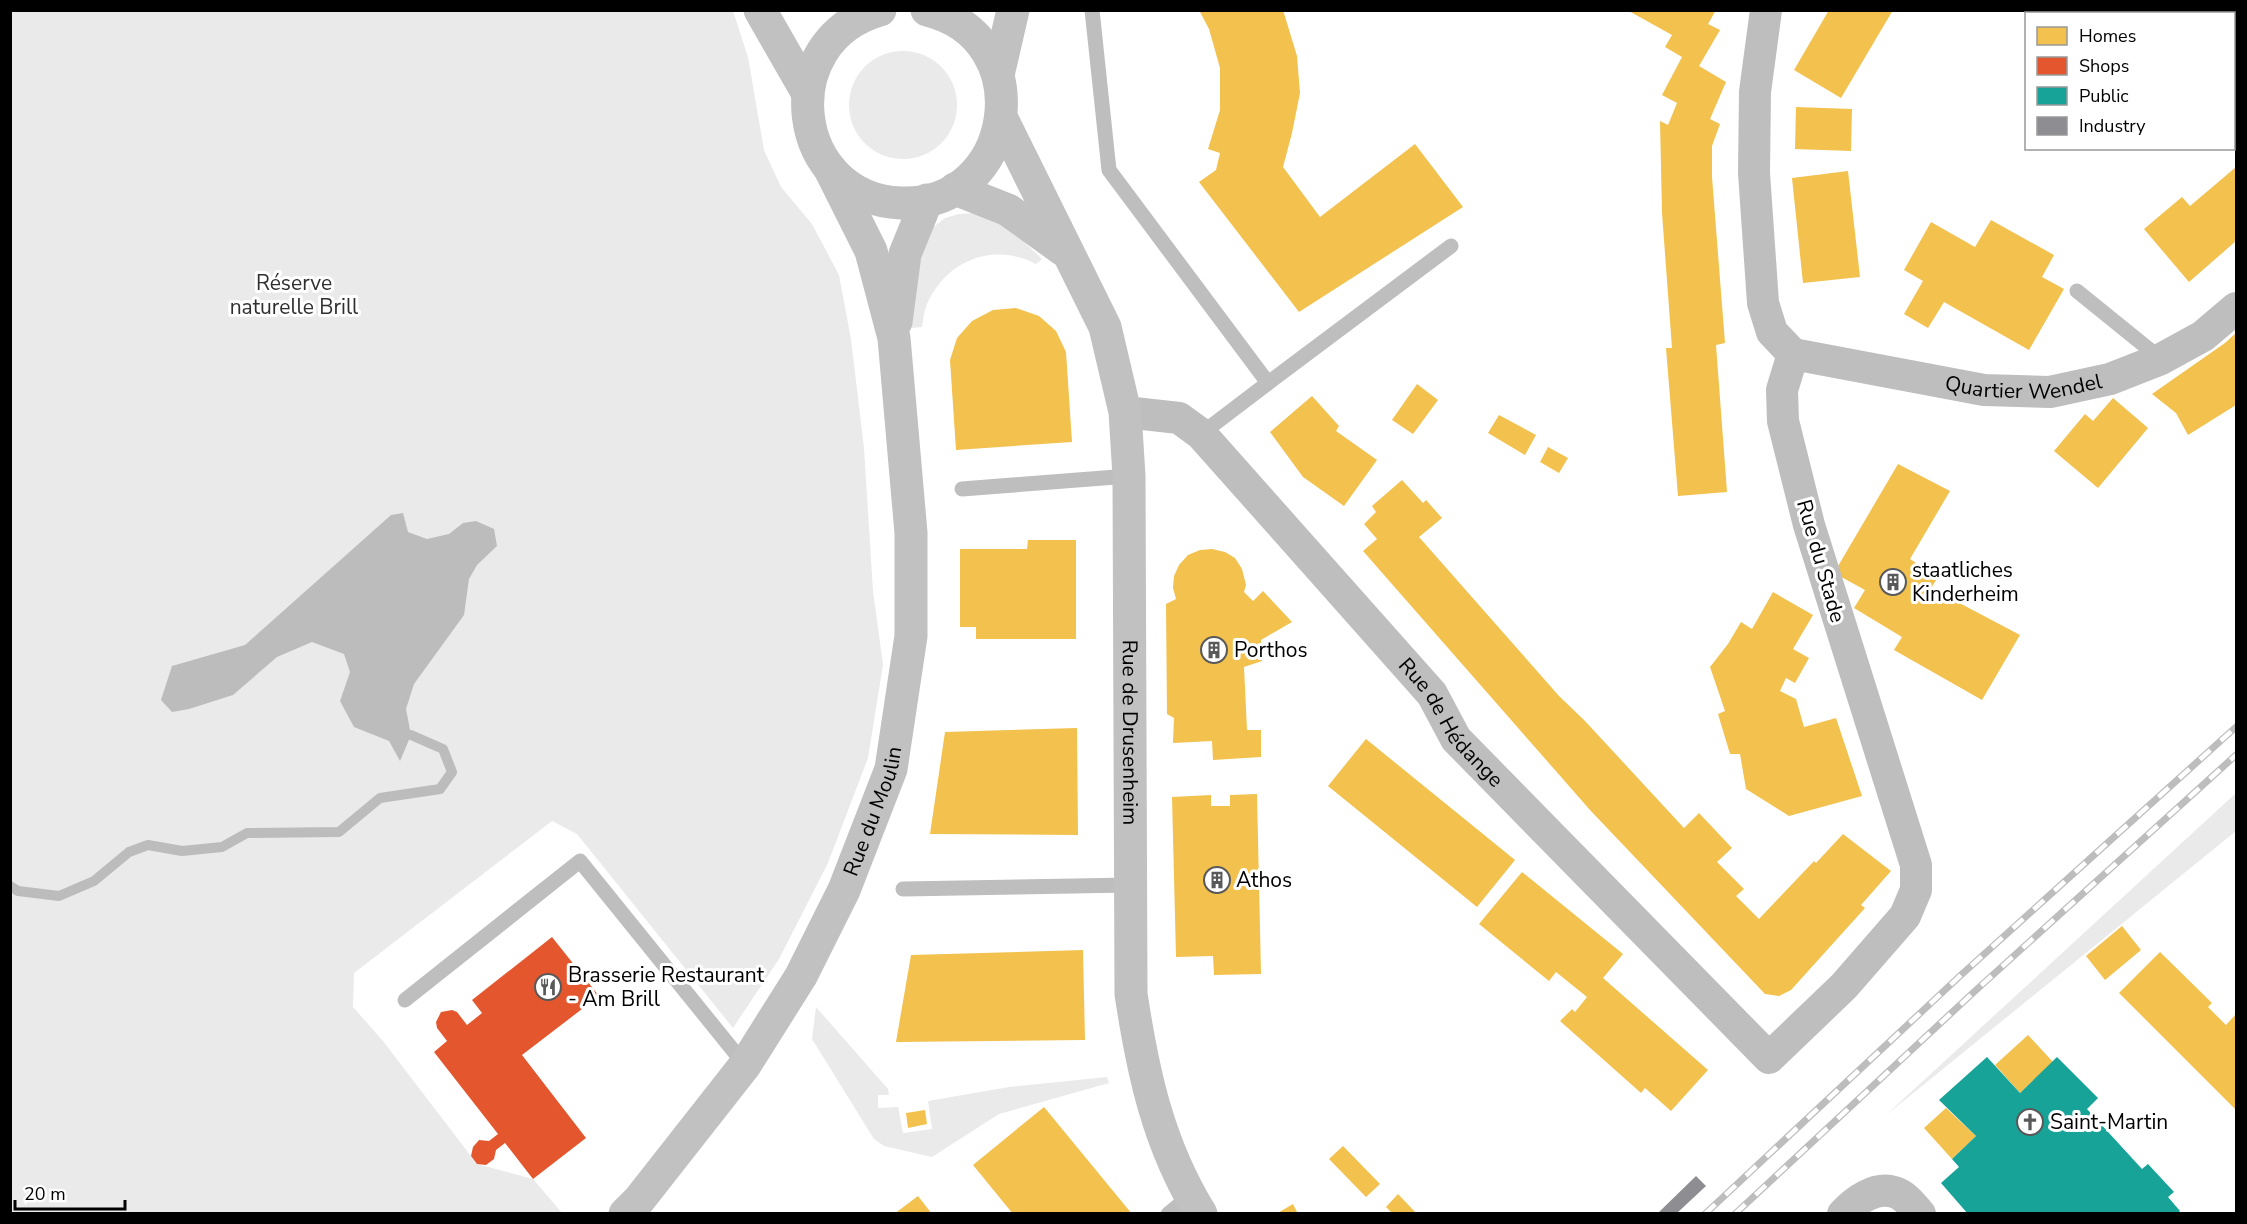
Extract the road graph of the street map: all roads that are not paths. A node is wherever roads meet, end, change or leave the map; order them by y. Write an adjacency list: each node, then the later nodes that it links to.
1 (760, 10): 8 (main road)
2 (927, 10): 7 (main road)
3 (1013, 10): 7 (main road)
4 (1092, 10): 19 (lane)
5 (1766, 10): 17 (street)
6 (871, 12): 8 (main road)
7 (998, 75): 9 (main road)
8 (807, 92): 10 (main road)
9 (1002, 119): 11 (main road); 13 (main road, Rue de Drusenheim)
10 (830, 169): 11 (main road); 16 (main road)
11 (941, 194): 13 (main road); 16 (main road)
12 (1451, 246): 19 (lane)
13 (1066, 252): 20 (main road, Rue de Drusenheim)
14 (2077, 291): 18 (lane)
15 (2236, 308): 18 (street, Quartier Wendel)
16 (894, 338): 28 (main road, Rue du Moulin)
17 (1793, 354): 18 (street, Quartier Wendel); 27 (street, Rue du Stade)
18 (2161, 359)
19 (1268, 383): 21 (lane)
20 (1125, 412): 21 (street, Rue de Hédange); 22 (main road, Rue de Drusenheim)
21 (1201, 434): 27 (street, Rue de Hédange)
22 (1129, 476): 23 (lane); 24 (main road, Rue de Drusenheim)
23 (962, 489)
24 (1131, 885): 25 (lane); 29 (main road, Rue de Drusenheim)
25 (903, 889)
26 (405, 1000): 28 (lane)
27 (1769, 1058)
28 (745, 1065): 30 (main road, Rue du Moulin)
29 (1187, 1208)
30 (625, 1214)
31 (1843, 1214): 32 (street)
32 (1920, 1214)

